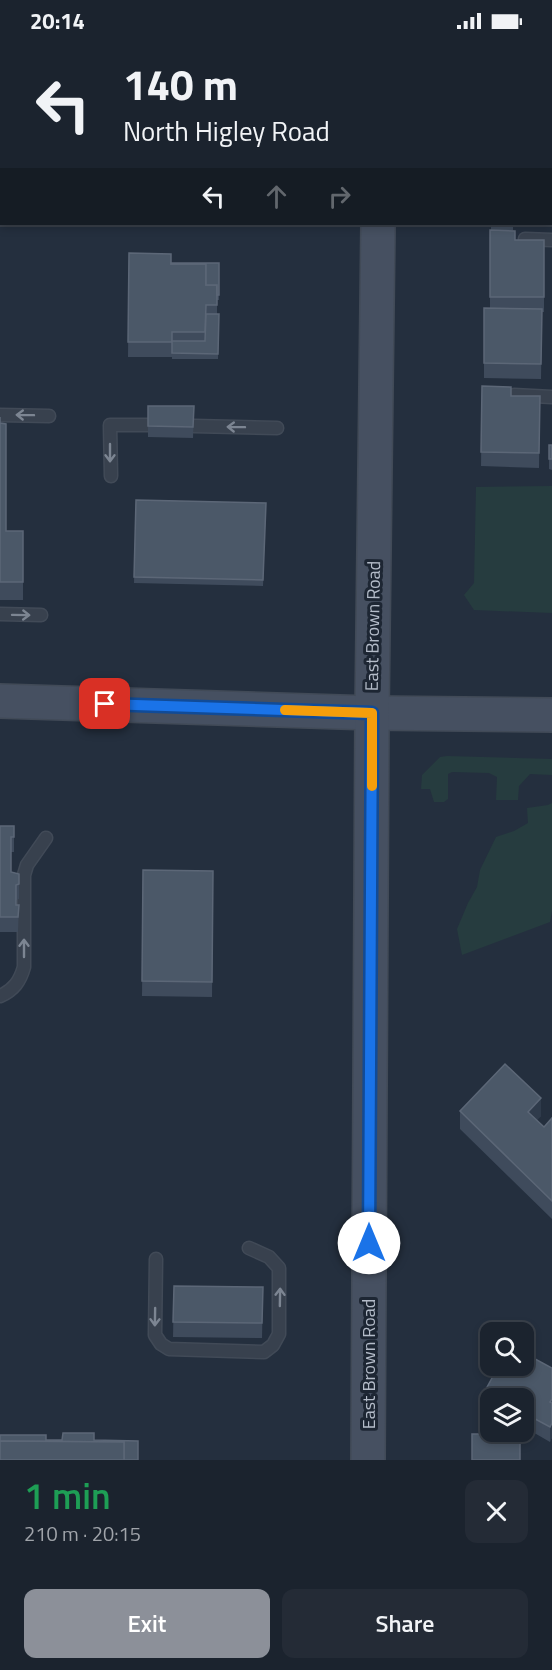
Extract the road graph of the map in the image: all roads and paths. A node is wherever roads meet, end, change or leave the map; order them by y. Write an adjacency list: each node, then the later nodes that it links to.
1 (378, 225): 15 (main road, East Brown Road)
2 (525, 238): 3 (lane)
3 (552, 240)
4 (514, 395): 5 (lane)
5 (552, 397)
6 (0, 415): 7 (lane, one-way to 6)
7 (49, 416)
8 (148, 425): 11 (lane, one-way to 11)
9 (194, 426): 10 (lane, one-way to 9)
10 (278, 428)
11 (111, 476)
12 (0, 614): 13 (lane, one-way to 13)
13 (41, 615)
14 (0, 701): 15 (main road)
15 (372, 713): 16 (main road); 21 (main road, East Brown Road)
16 (552, 715)
17 (46, 838): 18 (lane, one-way to 17)
18 (0, 996)
19 (249, 1248): 20 (lane, one-way to 19)
20 (156, 1259)
21 (368, 1460)

